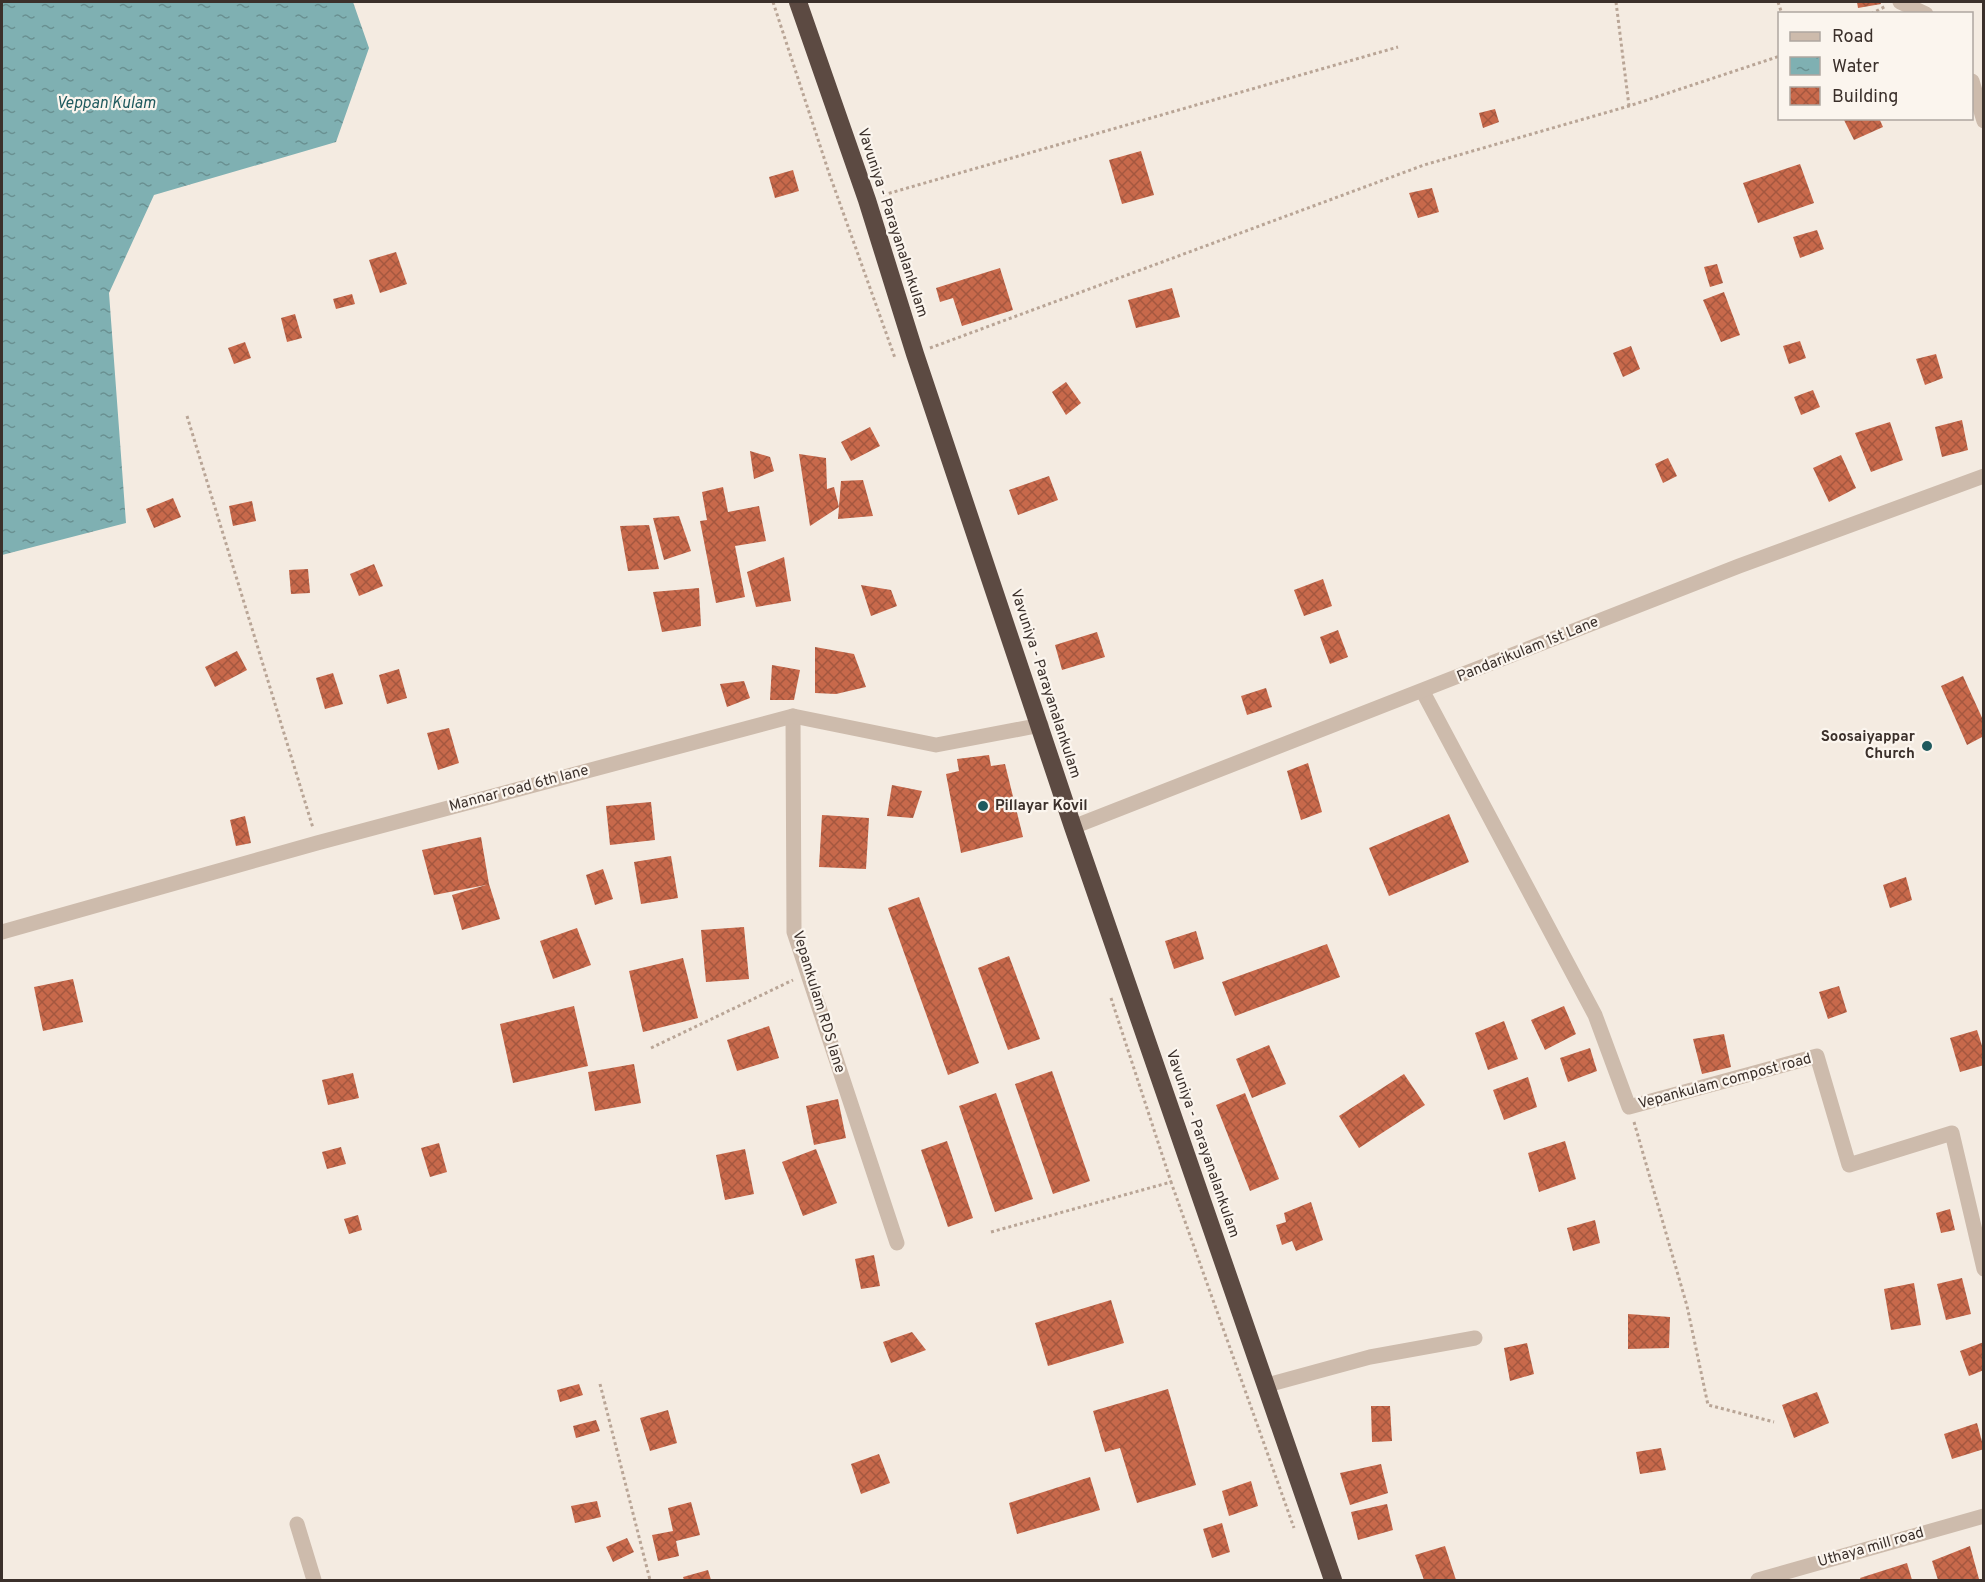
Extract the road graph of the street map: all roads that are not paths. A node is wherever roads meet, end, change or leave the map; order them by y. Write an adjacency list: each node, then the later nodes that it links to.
1 (798, 2): 9 (highway, Vavuniya - Parayanalankulam)
2 (1900, 2): 3 (street)
3 (1922, 12)
4 (1973, 88): 5 (street)
5 (1983, 121)
6 (1983, 476): 7 (street, Pandarikulam 1st Lane)
7 (1423, 692): 10 (street, Pandarikulam 1st Lane); 13 (street, Vepankulam compost road)
8 (793, 716): 9 (street, Mannar road 6th lane); 11 (street, Mannar road 6th lane); 12 (street, Vepankulam RDS lane)
9 (1041, 725): 10 (highway, Vavuniya - Parayanalankulam)
10 (1073, 827): 15 (highway, Vavuniya - Parayanalankulam)
11 (2, 932)
12 (897, 1243)
13 (1983, 1269)
14 (1475, 1338): 15 (street)
15 (1267, 1386): 19 (highway, Vavuniya - Parayanalankulam)
16 (1983, 1516): 20 (street, Uthaya mill road)
17 (297, 1524): 18 (street)
18 (314, 1581)
19 (1333, 1581)
20 (1758, 1581)

